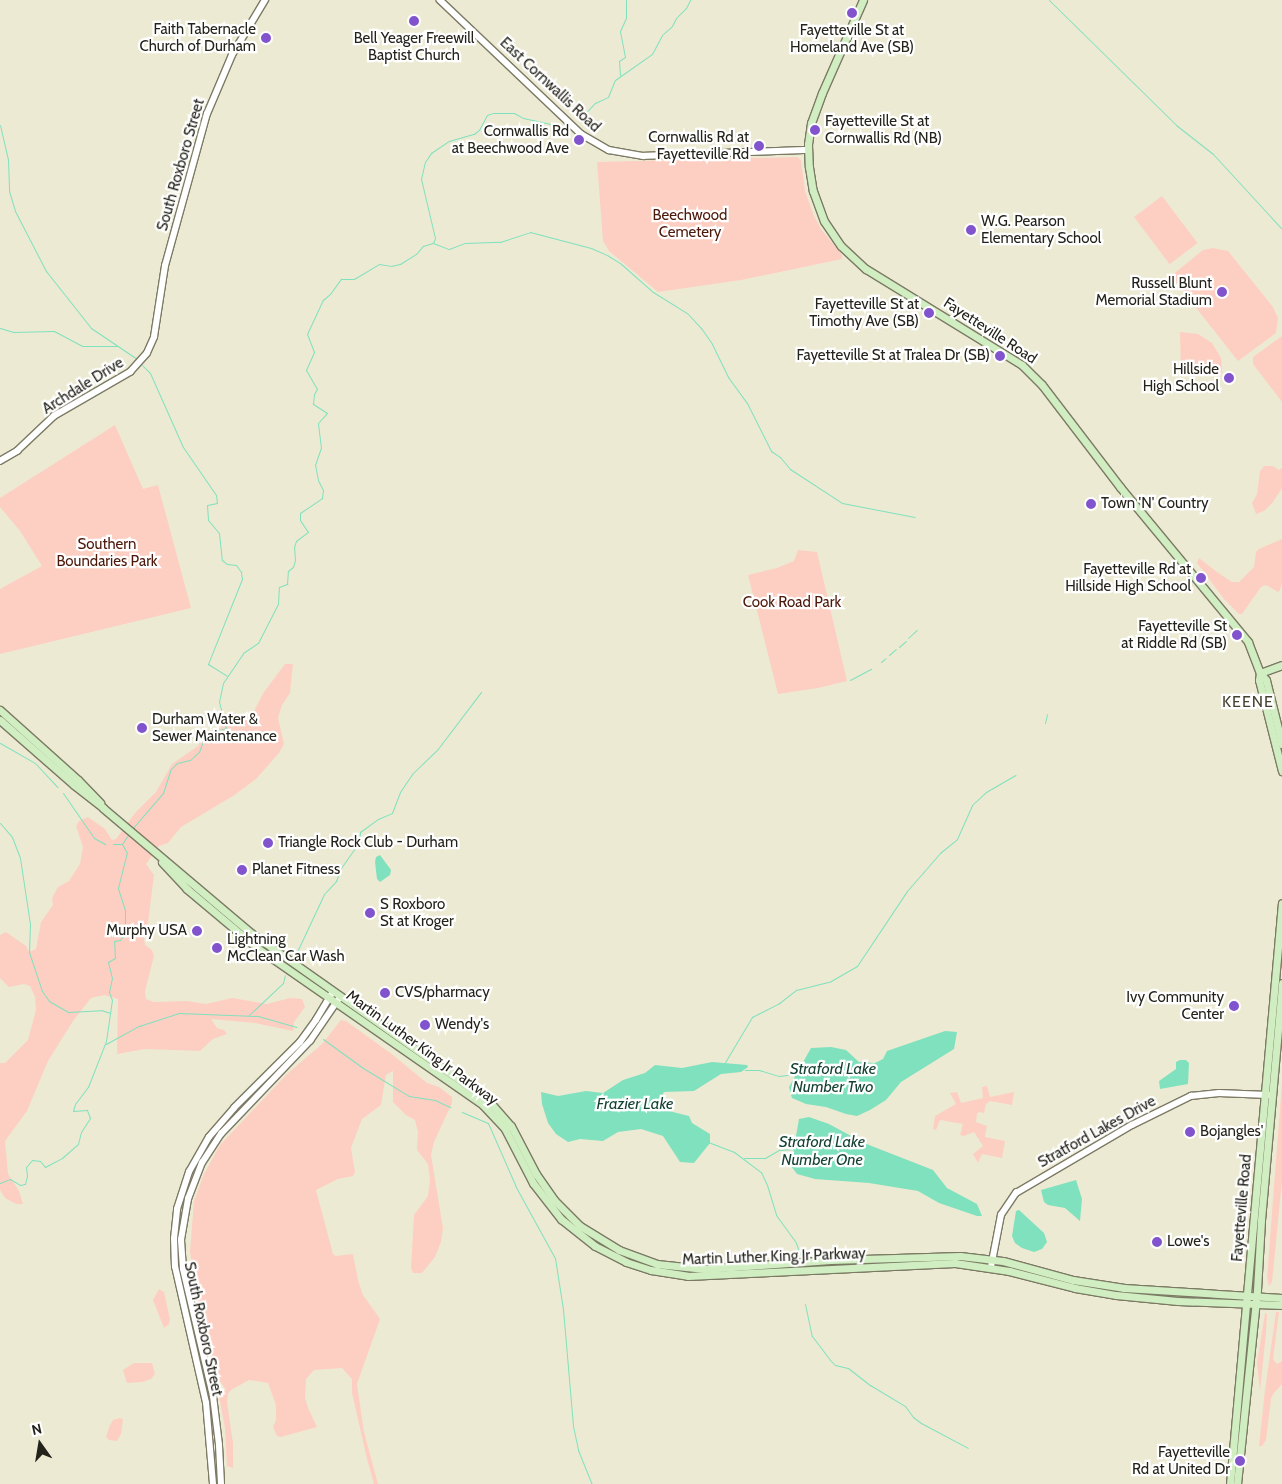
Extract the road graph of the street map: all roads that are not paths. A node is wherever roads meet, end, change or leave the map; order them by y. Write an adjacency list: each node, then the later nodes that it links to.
1 (265, 0): 5 (street, South Roxboro Street)
2 (440, 0): 4 (street, East Cornwallis Road)
3 (863, 0): 4 (main road, Fayetteville Road)
4 (808, 150): 8 (main road, Fayetteville Road)
5 (150, 346): 6 (street, Archdale Drive)
6 (0, 461)
7 (1282, 665): 8 (main road)
8 (1260, 673): 11 (main road, Fayetteville Road); 12 (main road, Fayetteville Road)
9 (0, 710): 13 (main road, Martin Luther King Jr Parkway)
10 (0, 720): 13 (main road, Martin Luther King Jr Parkway)
11 (1282, 744)
12 (1282, 771)
13 (103, 808): 16 (main road, Martin Luther King Jr Parkway)
14 (1282, 903): 18 (main road, Fayetteville Road)
15 (1282, 983): 18 (main road, Fayetteville Road)
16 (331, 996): 17 (main road, Martin Luther King Jr Parkway); 24 (street, South Roxboro Street)
17 (338, 1000): 19 (main road, Martin Luther King Jr Parkway); 25 (street, South Roxboro Street)
18 (1269, 1095): 19 (street, Stratford Lakes Drive); 21 (main road, Fayetteville Road); 22 (main road, Fayetteville Road)
19 (992, 1264): 21 (main road, Martin Luther King Jr Parkway)
20 (1282, 1298): 22 (main road, Martin Luther King Jr Parkway)
21 (1248, 1299): 22 (main road, Martin Luther King Jr Parkway); 26 (main road, Fayetteville Road)
22 (1256, 1300): 23 (main road, Martin Luther King Jr Parkway); 27 (main road, Fayetteville Road)
23 (1282, 1305)
24 (213, 1484)
25 (221, 1484)
26 (1230, 1484)
27 (1237, 1484)

